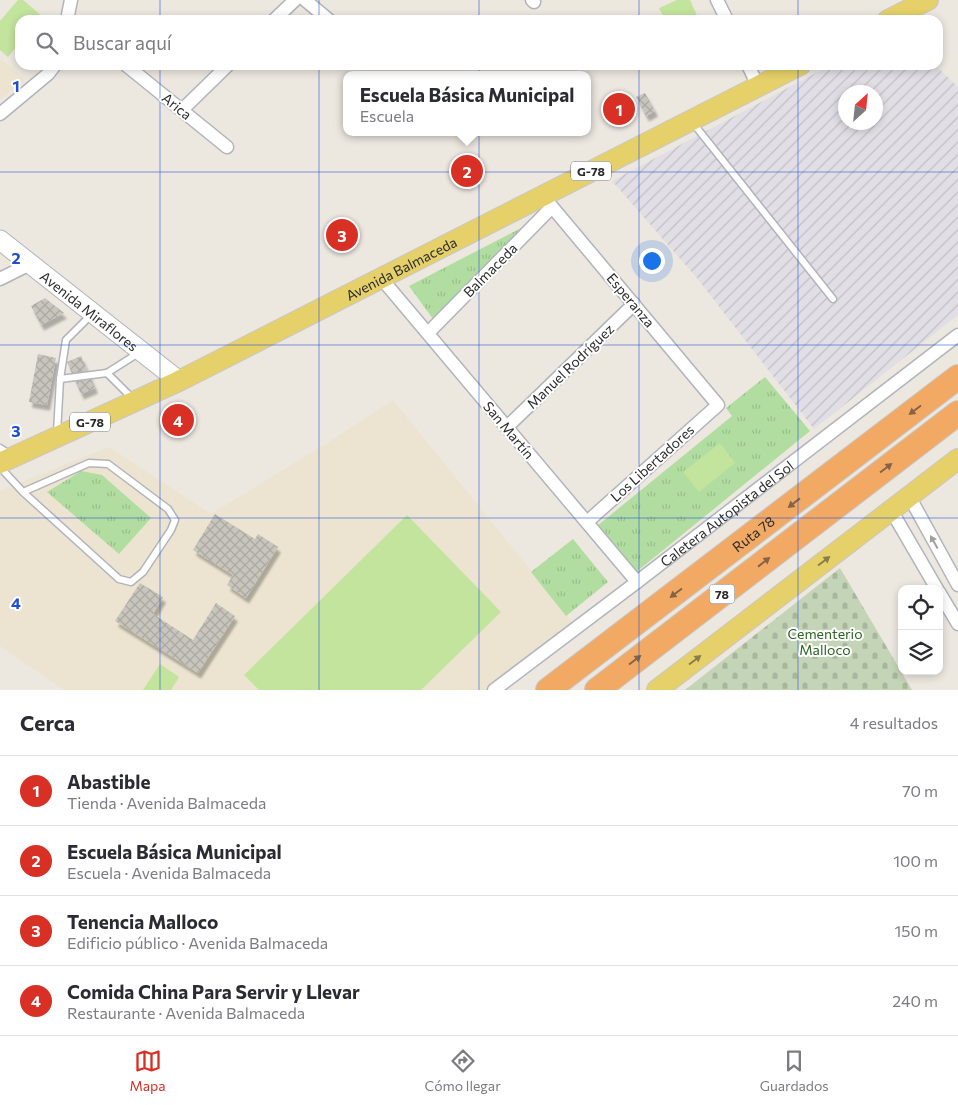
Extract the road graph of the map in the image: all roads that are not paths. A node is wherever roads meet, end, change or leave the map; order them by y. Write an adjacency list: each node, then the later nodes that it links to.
1 (71, 0): 6 (street)
2 (295, 0): 7 (street)
3 (305, 0): 8 (street)
4 (717, 0): 9 (street)
5 (922, 1): 10 (main road)
6 (69, 15)
7 (279, 15)
8 (323, 15)
9 (724, 15)
10 (897, 15)
11 (51, 70): 18 (street)
12 (132, 70): 17 (street, Arica)
13 (223, 70): 17 (street)
14 (750, 70): 16 (street)
15 (790, 70): 16 (main road, Avenida Balmaceda / G-78)
16 (758, 86): 19 (main road, Avenida Balmaceda / G-78)
17 (182, 110): 20 (street, Arica)
18 (0, 114)
19 (691, 120): 21 (main road, Avenida Balmaceda / G-78); 26 (lane)
20 (227, 147)
21 (548, 201): 24 (main road, Avenida Balmaceda / G-78); 27 (street, Esperanza); 29 (street, Balmaceda)
22 (0, 240): 23 (main road, Avenida Miraflores)
23 (30, 264): 25 (street); 28 (main road, Avenida Miraflores)
24 (381, 278): 29 (street, San Martín); 35 (main road, Avenida Balmaceda / G-78)
25 (0, 279)
26 (833, 299)
27 (634, 304): 37 (street, Esperanza); 39 (street, Manuel Rodríguez)
28 (93, 313): 31 (main road, Avenida Miraflores); 34 (lane)
29 (428, 333): 39 (street, San Martín)
30 (958, 335): 47 (street, Caletera Autopista del Sol)
31 (141, 351): 32 (lane); 35 (main road, Avenida Miraflores)
32 (107, 373): 34 (lane); 36 (lane)
33 (958, 377): 53 (highway, Ruta 78 / 78, one-way to 53)
34 (60, 379): 40 (lane)
35 (179, 381): 36 (main road, Avenida Balmaceda / G-78)
36 (135, 401): 40 (main road, Avenida Balmaceda / G-78)
37 (718, 405): 46 (street, Los Libertadores)
38 (958, 413): 54 (highway, Ruta 78 / 78, one-way to 38)
39 (507, 427): 46 (street, San Martín)
40 (57, 437): 41 (main road, Avenida Balmaceda / G-78)
41 (3, 459): 43 (lane)
42 (958, 459): 44 (main road)
43 (23, 492): 43 (lane)
44 (909, 496): 45 (main road); 49 (street, one-way to 44)
45 (891, 510): 48 (street); 55 (main road, one-way to 45)
46 (586, 522): 47 (street, San Martín)
47 (637, 582): 52 (street, Caletera Autopista del Sol)
48 (935, 585)
49 (958, 585)
50 (943, 598): 51 (street)
51 (958, 624)
52 (494, 690)
53 (548, 690)
54 (597, 690)
55 (657, 690)

